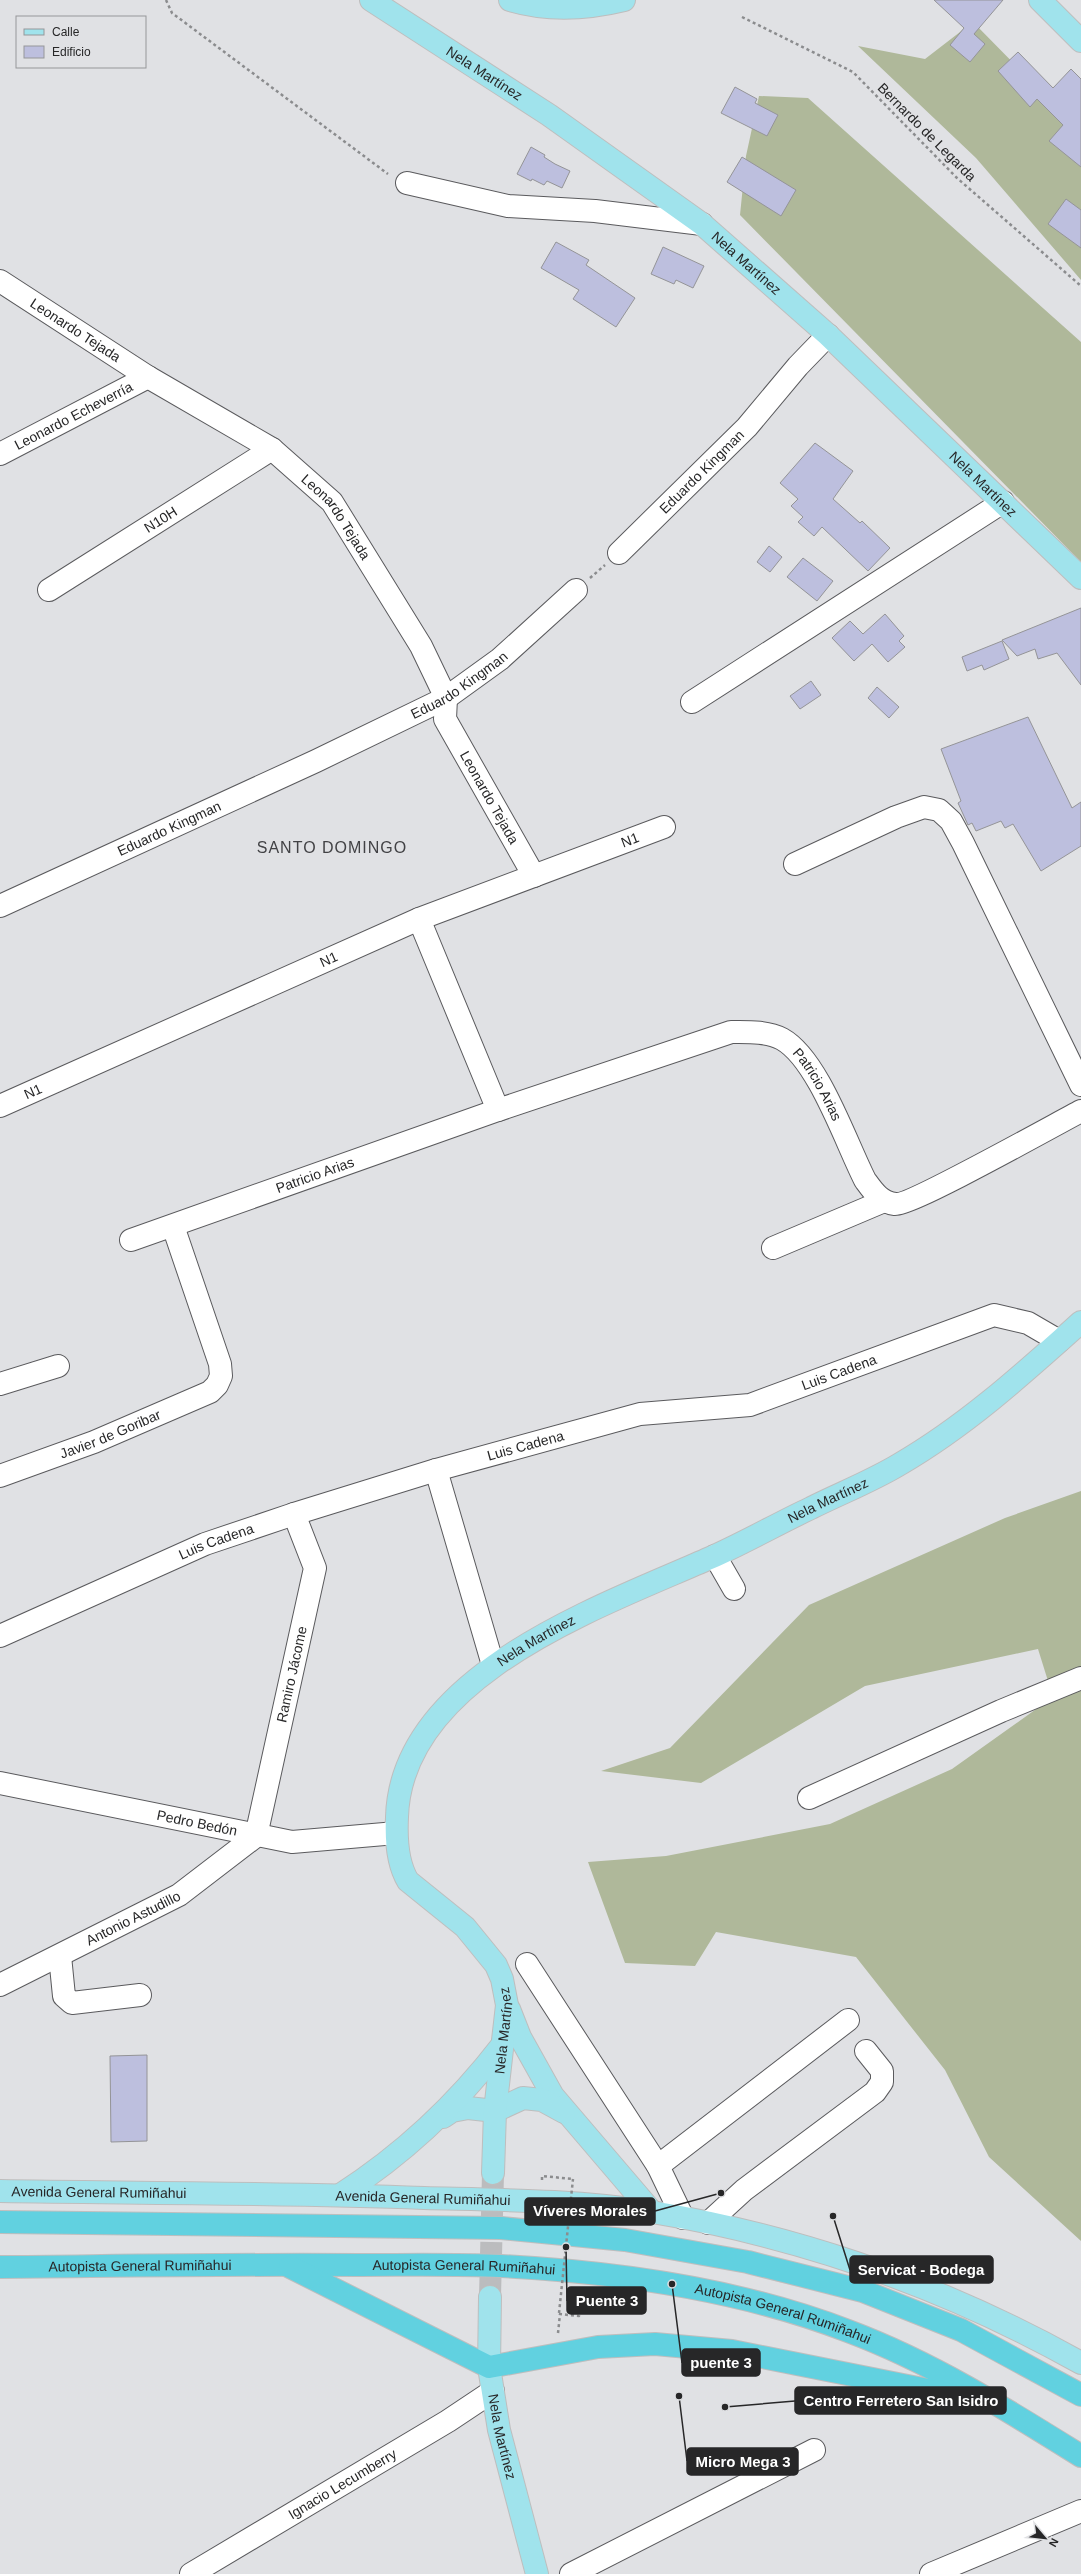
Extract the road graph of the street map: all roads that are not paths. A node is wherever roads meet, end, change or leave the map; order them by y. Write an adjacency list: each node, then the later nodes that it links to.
1 (370, 0): 7 (main road, Nela Martínez)
2 (510, 0): 3 (main road)
3 (624, 0)
4 (1040, 0): 5 (main road)
5 (1081, 41)
6 (407, 182): 7 (street)
7 (702, 224): 9 (main road, Nela Martínez)
8 (0, 281): 10 (street, Leonardo Tejada)
9 (828, 335): 13 (main road, Nela Martínez); 14 (street, Eduardo Kingman)
10 (148, 378): 11 (street, Leonardo Tejada); 12 (street, Leonardo Echeverría)
11 (272, 450): 16 (street, N10H); 18 (street, Leonardo Tejada)
12 (0, 454)
13 (1004, 502): 15 (main road, Nela Martínez); 19 (street)
14 (619, 553)
15 (1081, 578)
16 (49, 590)
17 (576, 590): 18 (street, Eduardo Kingman)
18 (446, 698): 22 (street, Leonardo Tejada); 23 (street, Eduardo Kingman)
19 (692, 702)
20 (664, 826): 22 (street, N1)
21 (794, 864): 25 (street)
22 (534, 876): 24 (street, N1)
23 (0, 906)
24 (419, 920): 26 (street, N1); 27 (street)
25 (1081, 1085)
26 (0, 1106)
27 (498, 1110): 29 (street, Patricio Arias); 30 (street, Patricio Arias)
28 (1081, 1111): 29 (street)
29 (884, 1202): 32 (street)
30 (173, 1226): 31 (street, Patricio Arias); 38 (street, Javier de Goribar)
31 (131, 1240)
32 (773, 1248)
33 (1081, 1322): 34 (main road, Nela Martínez)
34 (1059, 1341): 37 (street, Luis Cadena); 40 (main road, Nela Martínez)
35 (58, 1366): 36 (street)
36 (0, 1384)
37 (436, 1470): 39 (street, Luis Cadena); 43 (street)
38 (0, 1476)
39 (294, 1514): 42 (street, Luis Cadena); 48 (street, Ramiro Jácome)
40 (715, 1556): 41 (street); 43 (main road, Nela Martínez)
41 (734, 1590)
42 (0, 1636)
43 (493, 1665): 47 (main road, Nela Martínez)
44 (1081, 1678): 46 (street)
45 (0, 1783): 48 (street, Pedro Bedón)
46 (809, 1798)
47 (396, 1833): 48 (street, Pedro Bedón); 53 (main road, Nela Martínez)
48 (256, 1836): 49 (street, Antonio Astudillo)
49 (60, 1956): 51 (street, Antonio Astudillo); 52 (street)
50 (527, 1964): 60 (street)
51 (0, 1985)
52 (140, 1995)
53 (507, 2005): 55 (main road, Nela Martínez); 59 (main road)
54 (848, 2020): 60 (street)
55 (503, 2043): 57 (main road, Nela Martínez); 58 (main road)
56 (866, 2051): 67 (street)
57 (495, 2111): 58 (main road); 59 (main road); 61 (main road, Nela Martínez)
58 (434, 2123): 63 (main road)
59 (575, 2123): 64 (main road)
60 (658, 2166): 65 (street)
61 (493, 2174)
62 (0, 2191): 63 (main road, Avenida General Rumiñahui)
63 (340, 2195): 64 (main road, Avenida General Rumiñahui)
64 (652, 2212): 65 (main road, Avenida General Rumiñahui)
65 (683, 2218): 67 (main road, Avenida General Rumiñahui)
66 (0, 2222): 74 (highway)
67 (708, 2223): 71 (main road, Avenida General Rumiñahui)
68 (286, 2265): 69 (highway, Autopista General Rumiñahui); 72 (highway); 75 (highway, Autopista General Rumiñahui)
69 (0, 2266)
70 (490, 2297): 72 (main road, Nela Martínez)
71 (1081, 2363)
72 (489, 2367): 73 (main road, Nela Martínez); 75 (highway)
73 (492, 2391): 79 (street, Ignacio Lecumberry); 80 (main road, Nela Martínez)
74 (1081, 2395)
75 (998, 2404): 77 (highway, Autopista General Rumiñahui)
76 (814, 2450): 81 (street)
77 (1081, 2456)
78 (1081, 2511): 82 (street)
79 (191, 2574)
80 (537, 2574)
81 (572, 2574)
82 (931, 2574)

